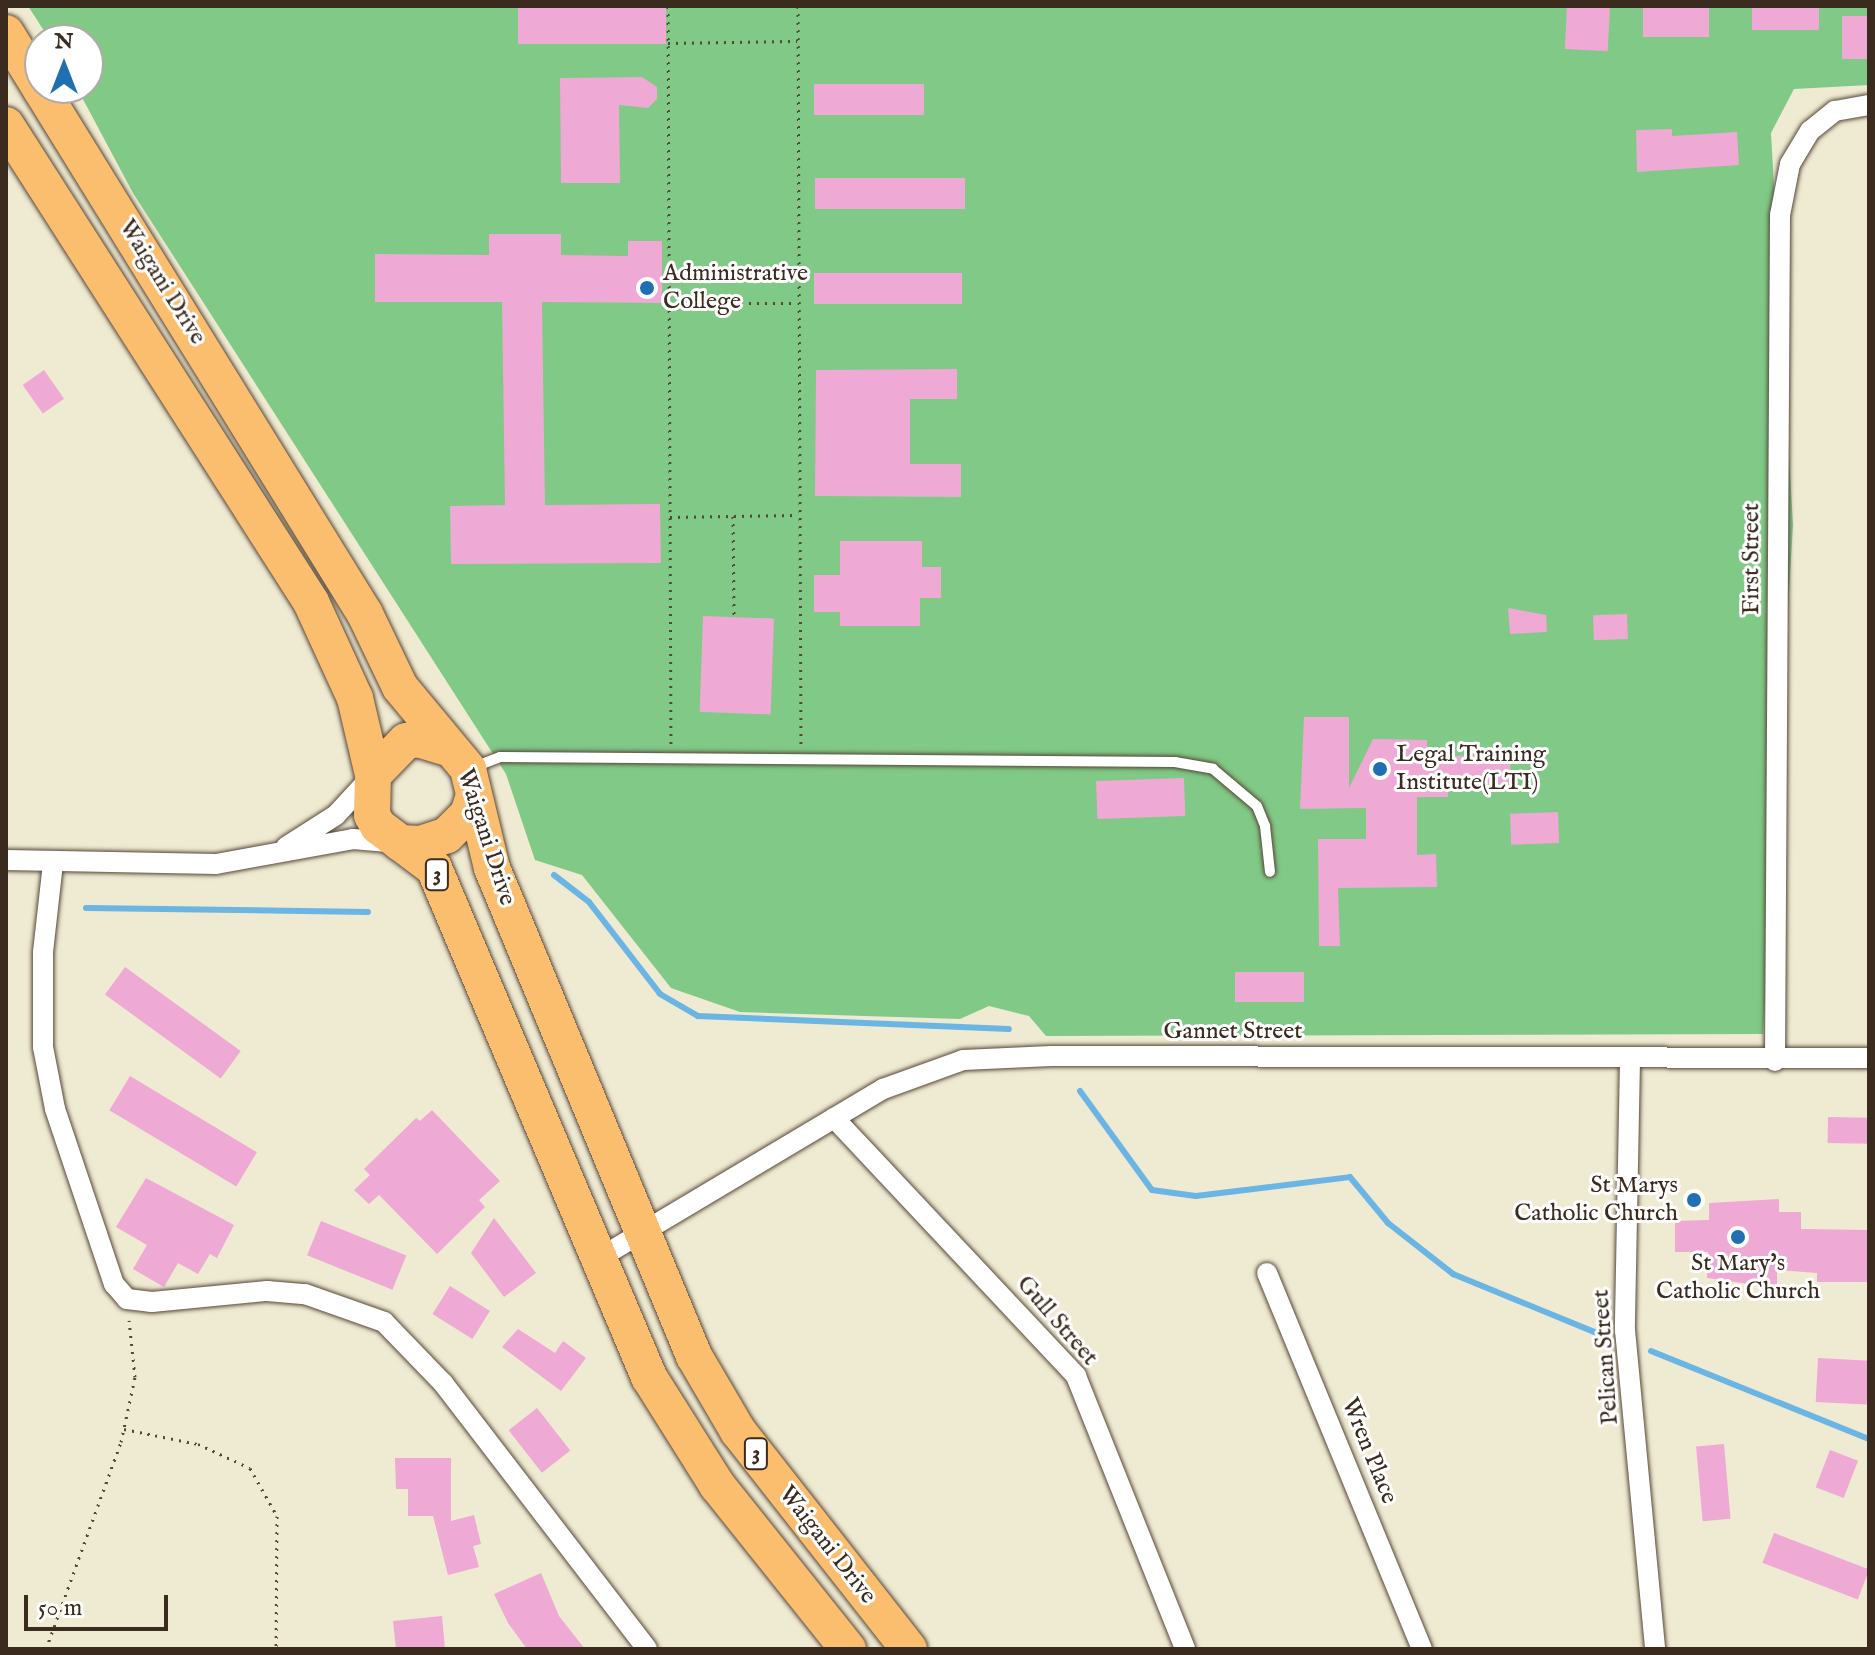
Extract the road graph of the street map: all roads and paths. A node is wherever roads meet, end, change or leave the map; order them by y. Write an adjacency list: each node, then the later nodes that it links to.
1 (668, 6): 5 (path)
2 (798, 6): 4 (path)
3 (6, 33): 6 (highway, Waigani Drive / 3)
4 (798, 41): 5 (path); 11 (path)
5 (668, 43): 10 (path)
6 (24, 62)
7 (50, 104): 18 (highway, Waigani Drive / 3)
8 (1869, 105): 27 (street, First Street)
9 (6, 125): 19 (highway, Waigani Drive / 3)
10 (669, 303): 11 (path); 14 (path)
11 (798, 303): 12 (path)
12 (799, 515): 13 (path); 17 (path)
13 (733, 516): 14 (path); 15 (path)
14 (670, 517): 16 (path)
15 (734, 617)
16 (671, 756): 17 (lane); 18 (lane)
17 (801, 756): 24 (lane)
18 (464, 771): 19 (highway); 20 (highway); 29 (highway, Waigani Drive / 3)
19 (373, 775): 20 (highway, Waigani Drive / 3); 21 (street)
20 (400, 843): 21 (street); 30 (highway, Waigani Drive / 3)
21 (273, 856): 23 (street)
22 (6, 860): 23 (street)
23 (53, 863): 32 (street)
24 (1270, 872)
25 (1869, 1058): 27 (street, Gannet Street)
26 (1630, 1060): 27 (street, Gannet Street); 28 (street, Gannet Street); 41 (street, Pelican Street)
27 (1775, 1061)
28 (834, 1118): 29 (street, Gannet Street); 39 (street, Gull Street)
29 (643, 1234): 30 (street, Gannet Street); 38 (highway, Waigani Drive / 3)
30 (596, 1260): 37 (highway, Waigani Drive / 3)
31 (1267, 1273): 40 (street, Wren Place)
32 (127, 1299): 33 (path); 36 (street)
33 (124, 1429): 34 (path); 35 (path)
34 (46, 1649)
35 (276, 1649)
36 (647, 1649)
37 (848, 1649)
38 (909, 1649)
39 (1185, 1649)
40 (1422, 1649)
41 (1654, 1649)

